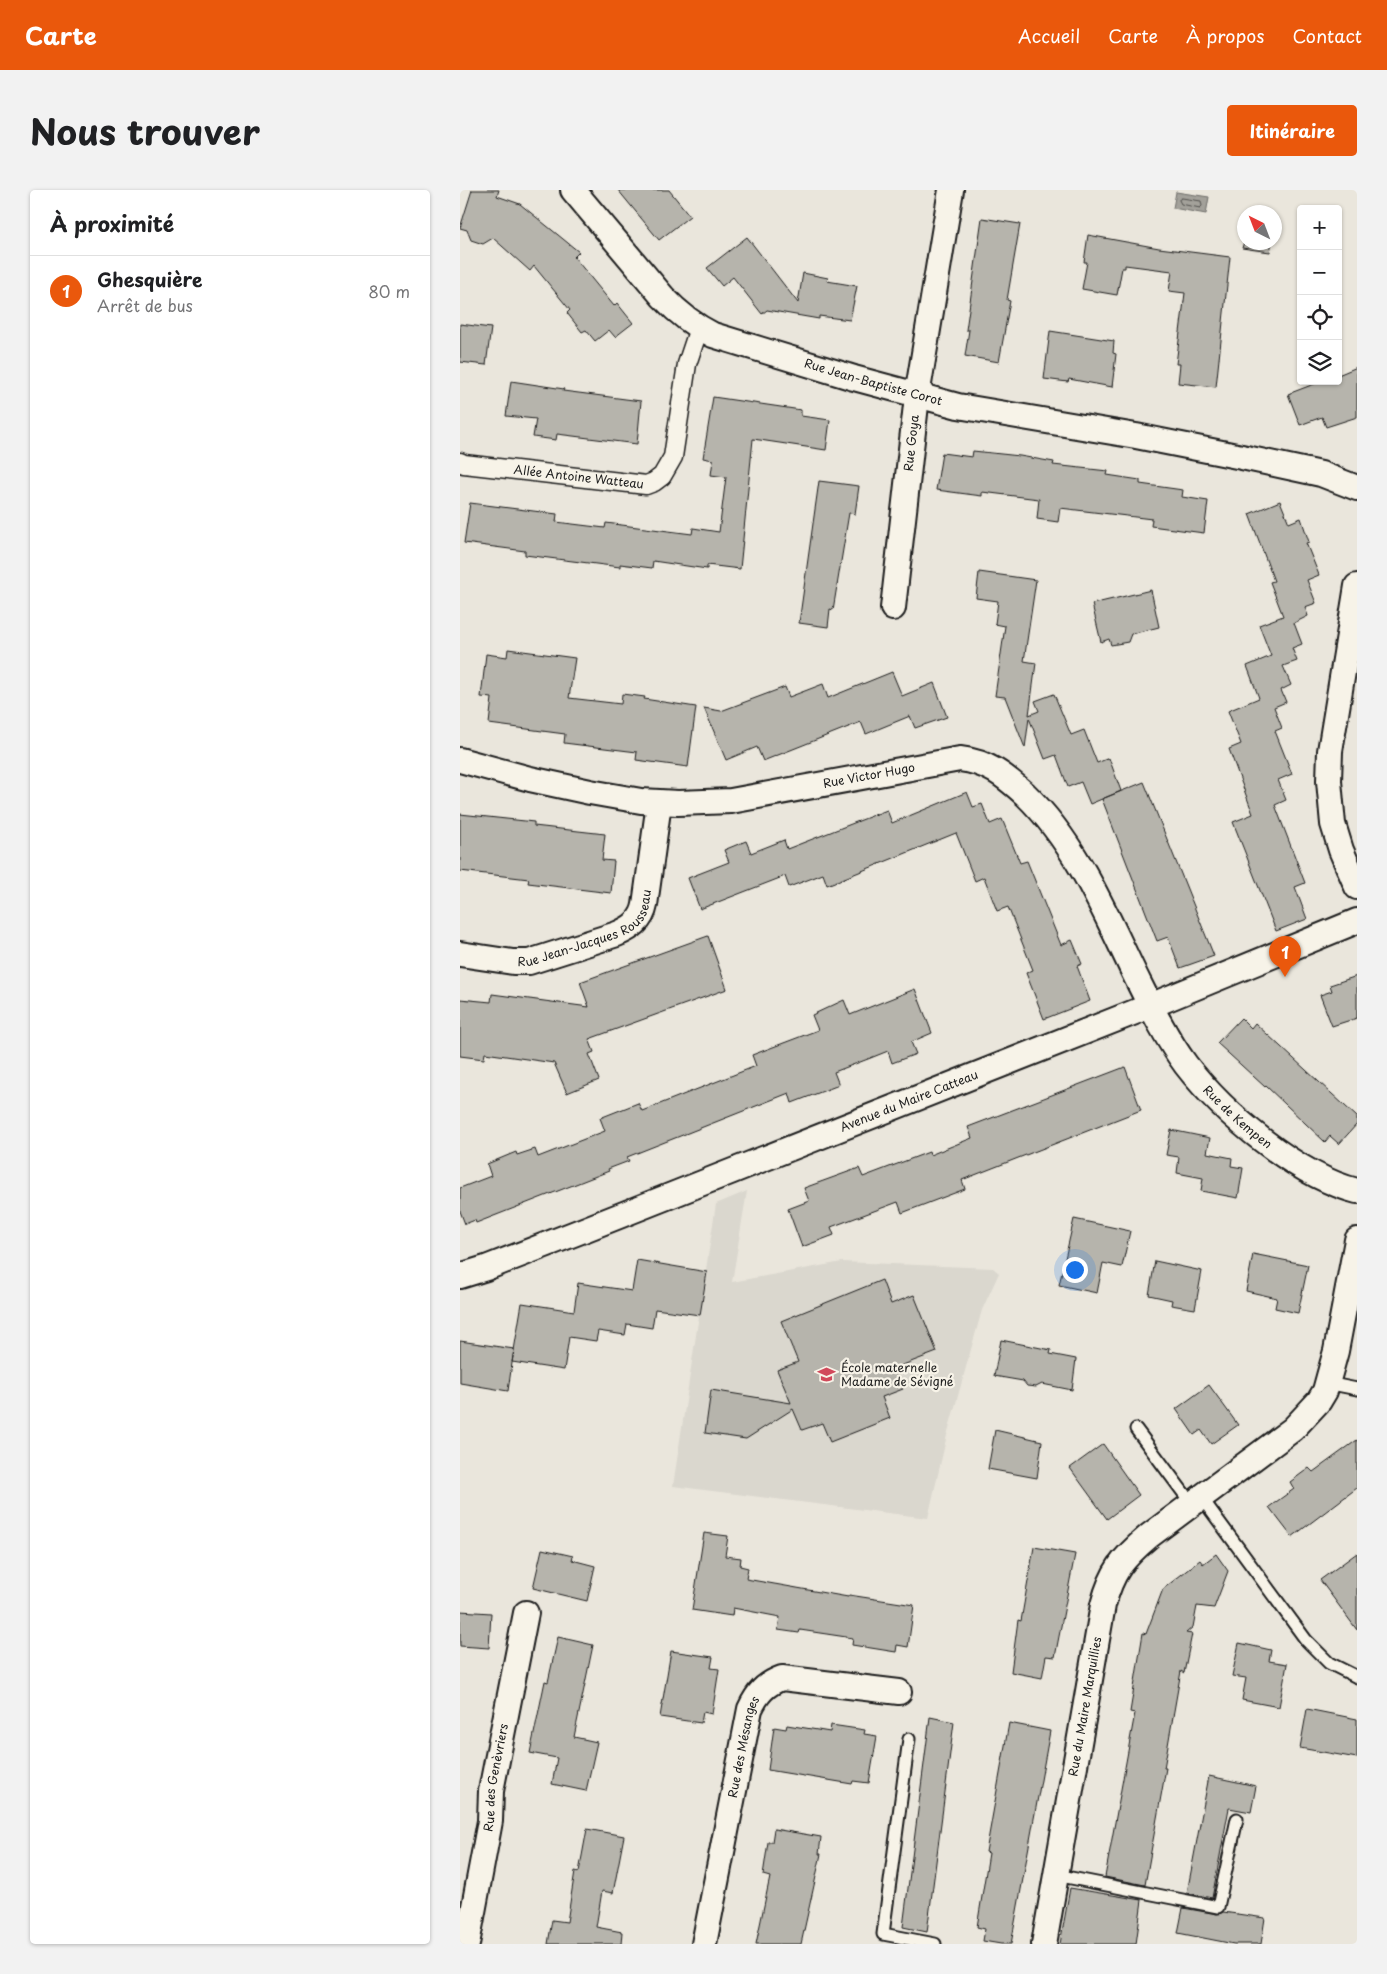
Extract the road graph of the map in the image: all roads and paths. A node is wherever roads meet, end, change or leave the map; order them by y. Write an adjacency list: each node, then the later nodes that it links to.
1 (573, 190): 3 (street, Rue Jean-Baptiste Corot)
2 (951, 190): 4 (street, Rue Goya)
3 (699, 328): 4 (street, Rue Jean-Baptiste Corot); 5 (street, Allée Antoine Watteau)
4 (917, 396): 6 (street, Rue Jean-Baptiste Corot); 8 (street, Rue Goya)
5 (460, 462)
6 (1357, 488)
7 (1357, 586): 11 (street)
8 (893, 608)
9 (460, 760): 10 (street, Rue Victor Hugo)
10 (659, 803): 13 (street, Rue Jean-Jacques Rousseau); 14 (street, Rue Victor Hugo)
11 (1357, 887)
12 (1357, 921): 14 (street, Avenue du Maire Catteau)
13 (460, 954)
14 (1150, 1006): 15 (street, Rue de Kempen); 17 (street, Avenue du Maire Catteau)
15 (1357, 1191)
16 (1357, 1240): 18 (street, Rue du Maire Marquillies)
17 (460, 1276)
18 (1327, 1383): 19 (lane); 21 (street, Rue du Maire Marquillies)
19 (1357, 1389)
20 (1136, 1429): 21 (lane)
21 (1196, 1500): 23 (lane); 27 (street, Rue du Maire Marquillies)
22 (526, 1613): 28 (street, Rue des Genèvriers)
23 (1357, 1677)
24 (899, 1692): 29 (street, Rue des Mésanges)
25 (909, 1739): 30 (lane)
26 (1237, 1819): 27 (lane)
27 (1056, 1875): 31 (street, Rue du Maire Marquillies)
28 (467, 1944)
29 (704, 1944)
30 (935, 1944)
31 (1044, 1944)

